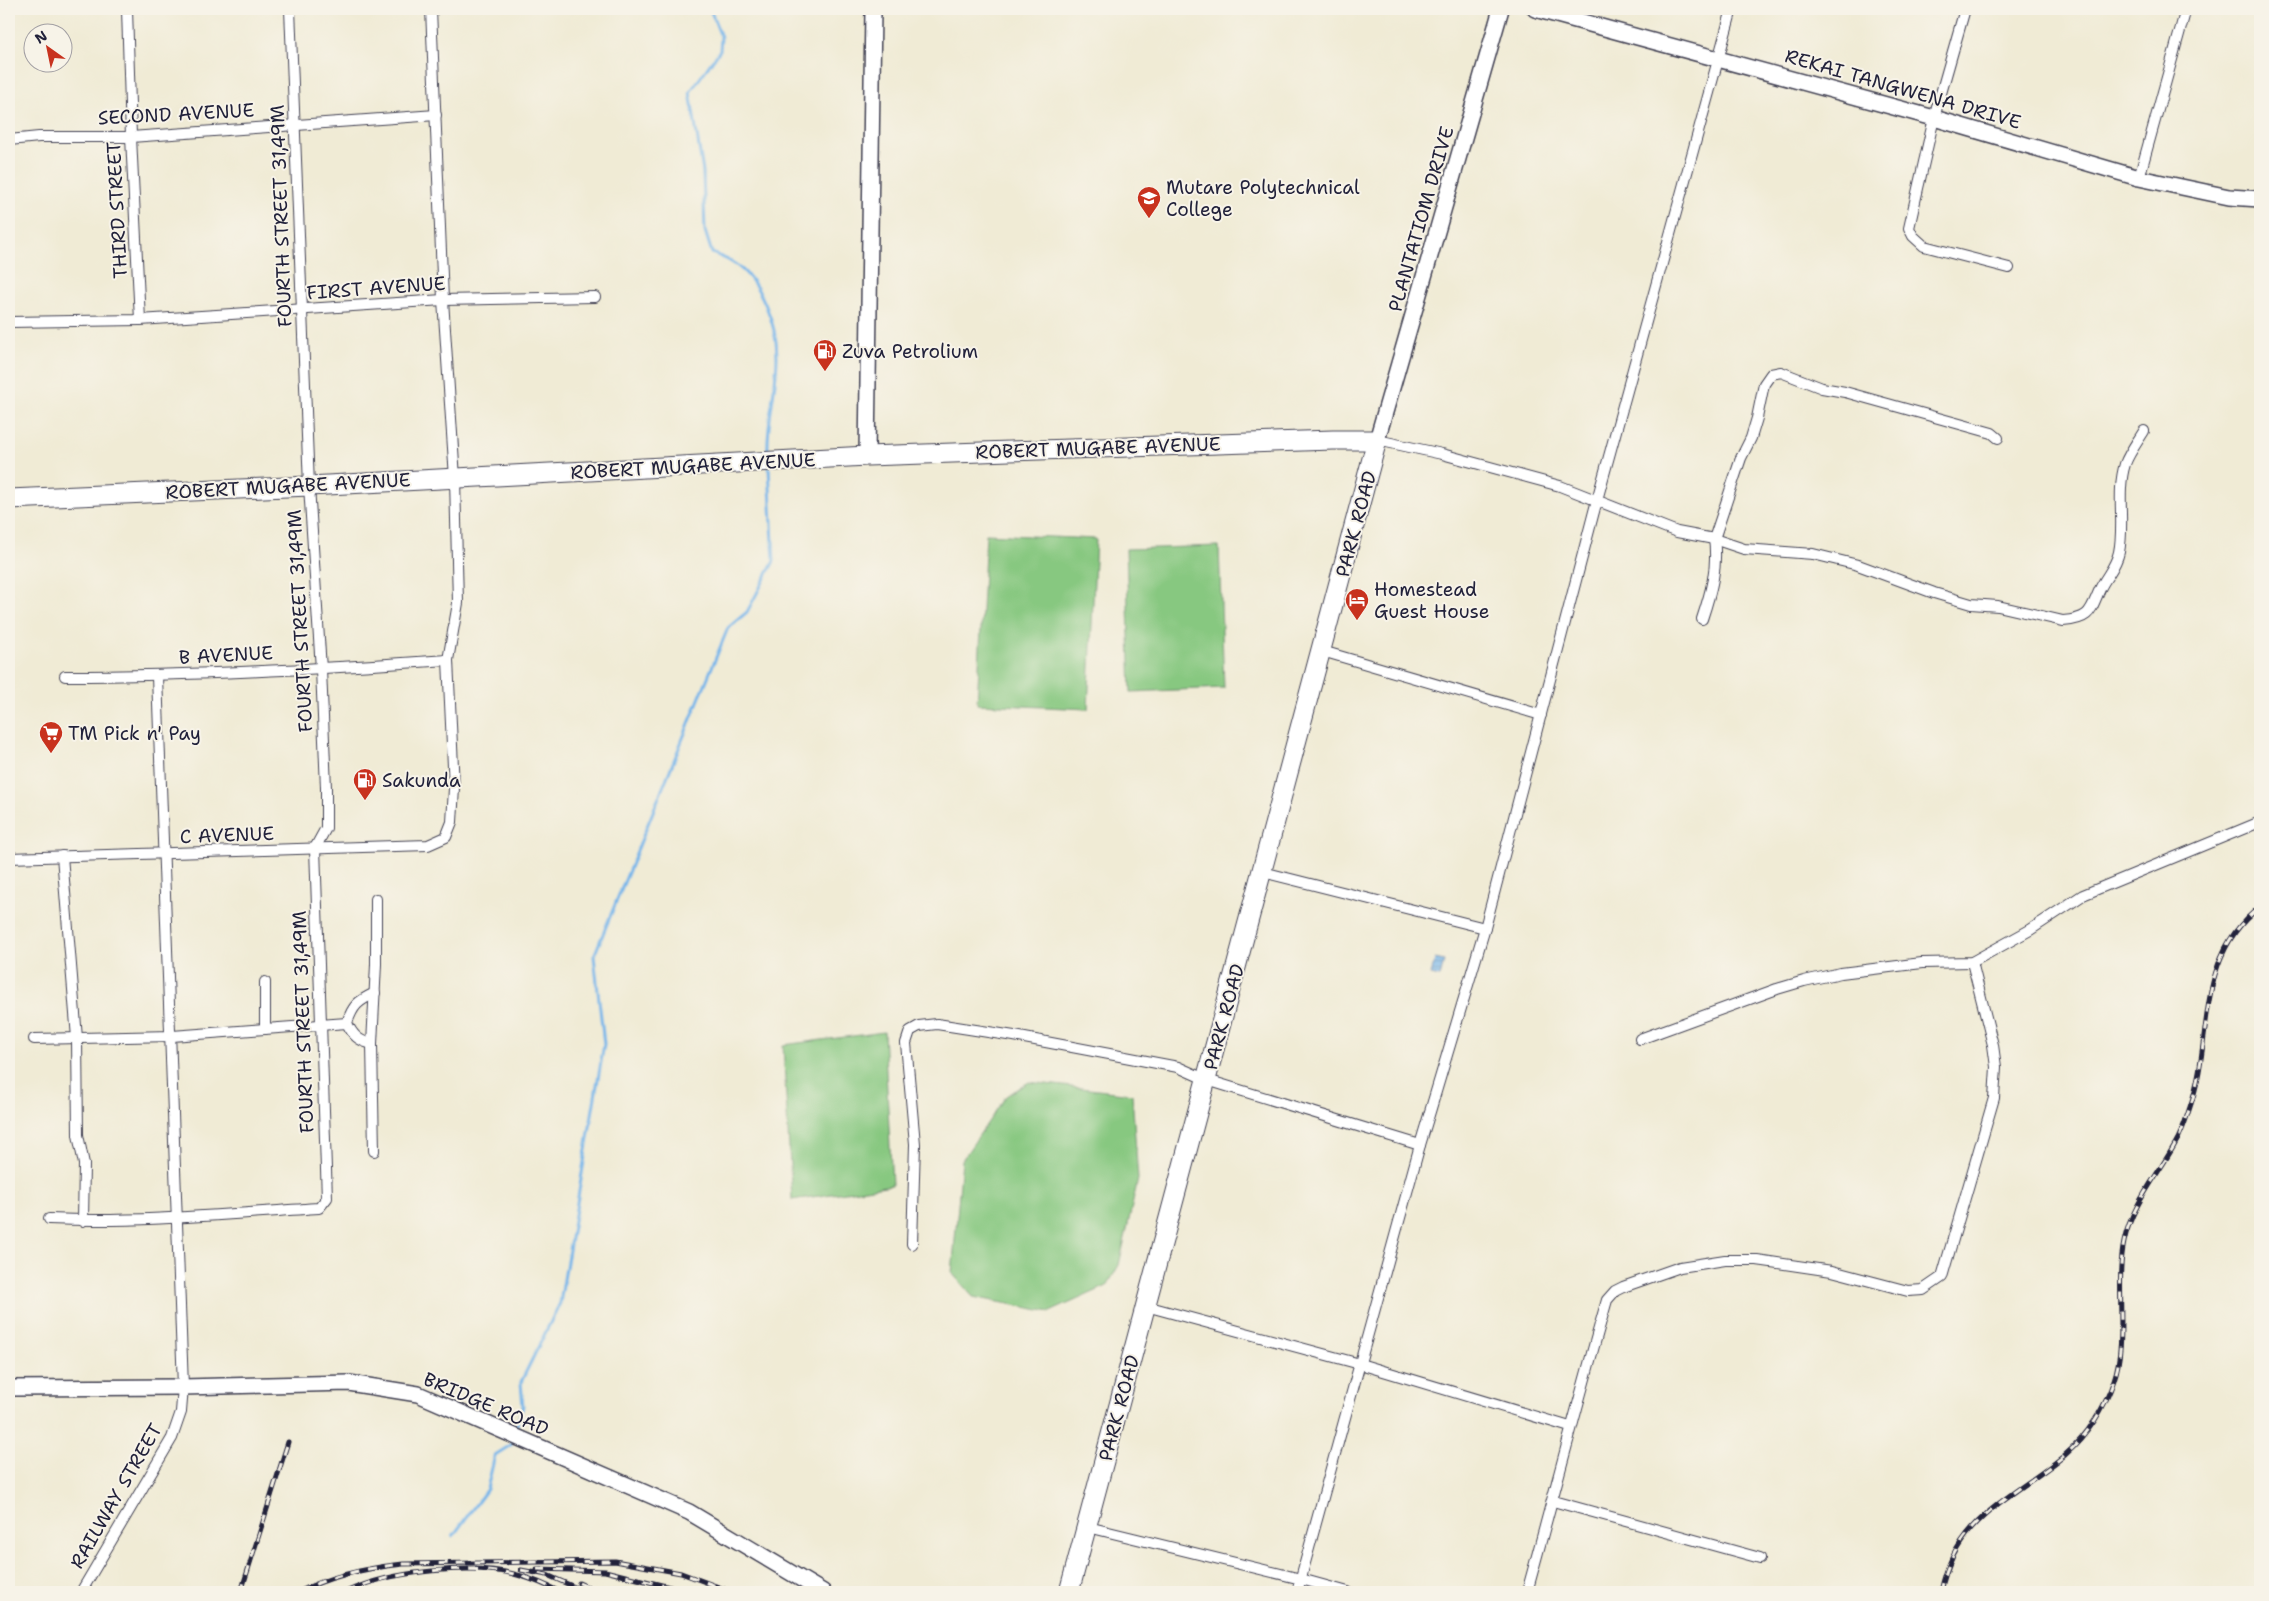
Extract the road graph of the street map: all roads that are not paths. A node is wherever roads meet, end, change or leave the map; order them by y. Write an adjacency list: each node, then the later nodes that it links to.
1 (127, 9): 14 (street, THIRD STREET)
2 (290, 9): 13 (street, FOURTH STREET 31,49M)
3 (431, 9): 11 (street)
4 (872, 9): 27 (street)
5 (1501, 9): 26 (street, PLANTATIOM DRIVE)
6 (1535, 9): 10 (street, REKAI TANGWENA DRIVE)
7 (1732, 9): 10 (street)
8 (1965, 9): 12 (street)
9 (2186, 9): 16 (street)
10 (1719, 57): 12 (street, REKAI TANGWENA DRIVE); 31 (street)
11 (436, 115): 13 (street, SECOND AVENUE); 20 (street)
12 (1934, 118): 16 (street, REKAI TANGWENA DRIVE); 18 (street)
13 (296, 124): 14 (street, SECOND AVENUE); 21 (street, FOURTH STREET 31,49M)
14 (131, 137): 15 (street, SECOND AVENUE); 22 (street, THIRD STREET)
15 (9, 140)
16 (2139, 178): 17 (street, REKAI TANGWENA DRIVE)
17 (2260, 199)
18 (2009, 268)
19 (595, 297): 20 (street, FIRST AVENUE)
20 (443, 300): 21 (street, FIRST AVENUE); 28 (street)
21 (302, 311): 22 (street, FIRST AVENUE); 29 (street, FOURTH STREET 31,49M)
22 (140, 320): 23 (street, FIRST AVENUE)
23 (9, 322)
24 (2144, 431): 32 (street)
25 (1998, 438): 32 (street)
26 (1377, 440): 27 (highway, ROBERT MUGABE AVENUE); 31 (street); 34 (highway, PARK ROAD)
27 (867, 456): 28 (highway, ROBERT MUGABE AVENUE)
28 (455, 478): 29 (highway, ROBERT MUGABE AVENUE); 35 (street)
29 (309, 486): 30 (highway, ROBERT MUGABE AVENUE); 36 (street, FOURTH STREET 31,49M)
30 (9, 499)
31 (1597, 500): 32 (street); 39 (street)
32 (1714, 539): 33 (street)
33 (1702, 619)
34 (1322, 651): 39 (street); 45 (highway, PARK ROAD)
35 (448, 660): 36 (street, B AVENUE); 41 (street, C AVENUE)
36 (321, 669): 38 (street, B AVENUE); 41 (street, FOURTH STREET 31,49M)
37 (65, 676): 38 (street, B AVENUE)
38 (157, 676): 42 (street, RAILWAY STREET)
39 (1541, 714): 47 (street)
40 (2260, 822): 48 (street)
41 (315, 848): 42 (street, C AVENUE); 52 (street, FOURTH STREET 31,49M)
42 (165, 855): 43 (street, C AVENUE); 54 (street, RAILWAY STREET)
43 (62, 856): 44 (street, C AVENUE); 55 (street)
44 (9, 858)
45 (1263, 872): 47 (street); 59 (highway, PARK ROAD)
46 (376, 899): 50 (street)
47 (1485, 928): 60 (street)
48 (1972, 962): 57 (street); 70 (street)
49 (265, 982): 53 (street)
50 (375, 993): 51 (street); 58 (street)
51 (347, 1023): 52 (street); 58 (street)
52 (321, 1024): 53 (street); 62 (street, FOURTH STREET 31,49M)
53 (265, 1028): 54 (street)
54 (172, 1036): 55 (street); 62 (street, RAILWAY STREET)
55 (77, 1038): 56 (street); 64 (street)
56 (34, 1039)
57 (1640, 1039)
58 (372, 1044): 61 (street)
59 (1207, 1080): 60 (street); 65 (street); 66 (highway, PARK ROAD)
60 (1420, 1144): 67 (street)
61 (374, 1151)
62 (176, 1218): 64 (street); 68 (street, RAILWAY STREET)
63 (50, 1219): 64 (street)
64 (83, 1221)
65 (912, 1244)
66 (1146, 1306): 67 (street); 72 (highway, PARK ROAD)
67 (1360, 1364): 70 (street); 74 (street)
68 (183, 1387): 69 (street, BRIDGE ROAD); 75 (street, RAILWAY STREET); 76 (street, BRIDGE ROAD)
69 (9, 1388)
70 (1570, 1427): 71 (street)
71 (1553, 1501): 73 (street); 80 (street)
72 (1088, 1527): 74 (street); 77 (highway, PARK ROAD)
73 (1760, 1558)
74 (1300, 1578): 78 (street); 79 (street)
75 (80, 1592)
76 (823, 1592)
77 (1069, 1592)
78 (1297, 1592)
79 (1348, 1592)
80 (1527, 1592)

